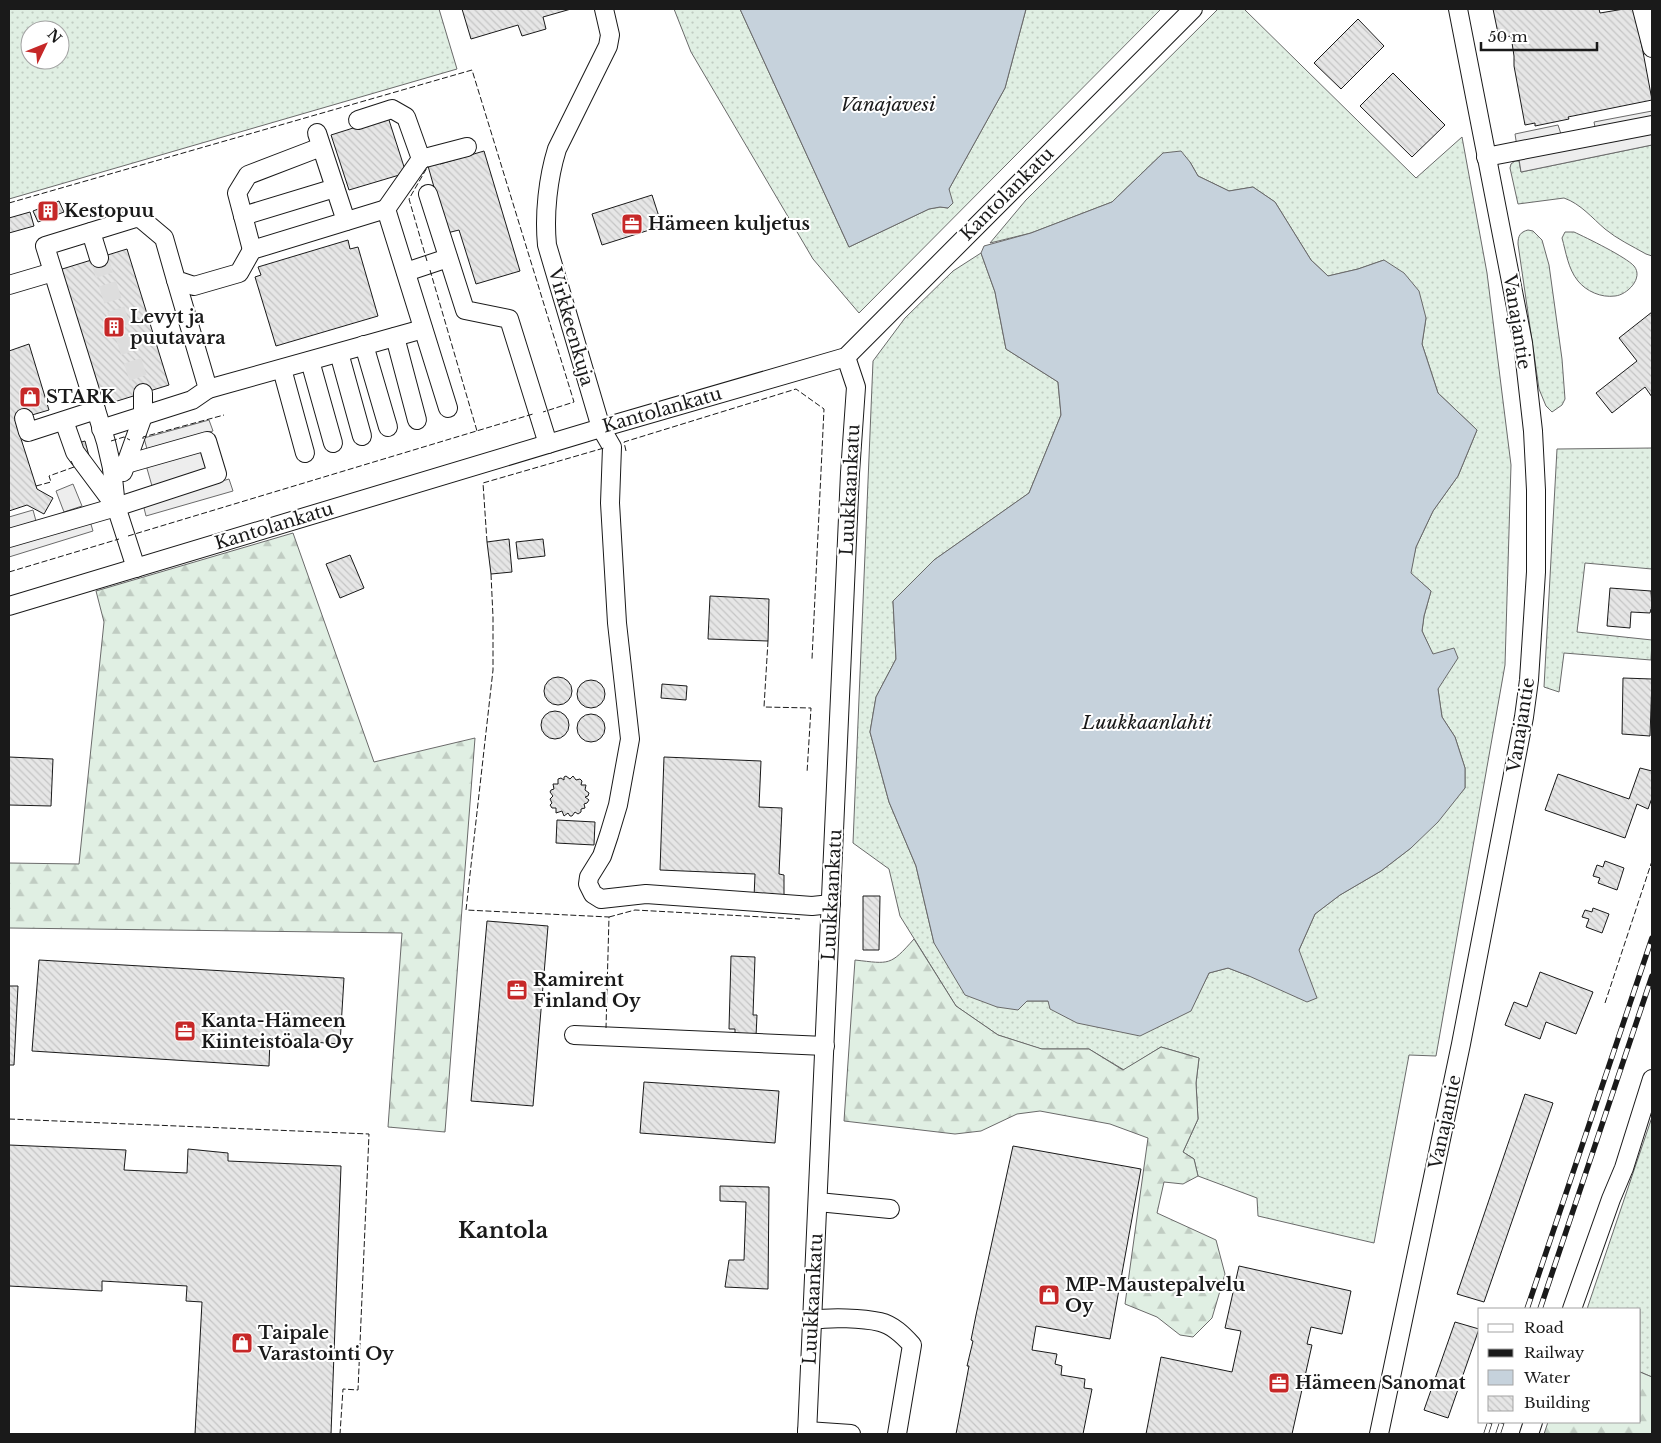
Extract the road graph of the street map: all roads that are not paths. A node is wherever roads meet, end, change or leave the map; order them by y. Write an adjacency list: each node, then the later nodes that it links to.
1 (604, 9): 40 (street, Virkkeenkuja)
2 (1193, 9): 28 (street, Kantolankatu)
3 (1458, 9): 9 (street, Vanajantie)
4 (1642, 9): 5 (street)
5 (1652, 48)
6 (358, 120): 10 (street)
7 (1652, 125): 9 (street)
8 (467, 147): 10 (street)
9 (1486, 157): 62 (street, Vanajantie)
10 (420, 159): 13 (street)
11 (335, 188): 14 (street); 14 (street); 15 (street)
12 (428, 194): 19 (street)
13 (386, 209): 15 (street); 21 (street)
14 (243, 216): 17 (street)
15 (346, 221): 17 (street)
16 (91, 232): 18 (street); 20 (street); 22 (street)
17 (252, 250): 22 (street)
18 (99, 258)
19 (448, 258): 21 (street); 44 (street)
20 (53, 272): 23 (street); 34 (street)
21 (406, 272): 24 (street)
22 (176, 280): 31 (street)
23 (9, 285)
24 (423, 329): 25 (street); 33 (street)
25 (395, 337): 26 (street); 37 (street)
26 (364, 345): 27 (street); 39 (street)
27 (339, 353): 29 (street); 42 (street)
28 (846, 356): 40 (street, Kantolankatu); 51 (street, Luukkaankatu)
29 (310, 361): 30 (street); 43 (street)
30 (282, 369): 31 (street); 45 (street)
31 (208, 390): 35 (street)
32 (143, 393): 35 (street)
33 (448, 408)
34 (91, 412): 38 (street); 41 (street); 47 (street)
35 (143, 416): 41 (street); 46 (street)
36 (24, 418): 38 (street)
37 (417, 420)
38 (64, 421): 47 (street)
39 (388, 427)
40 (601, 428): 44 (street, Kantolankatu); 51 (street, Virkkeenkuja)
41 (101, 430): 46 (street)
42 (362, 436)
43 (333, 443)
44 (548, 444): 49 (street, Kantolankatu)
45 (305, 453)
46 (118, 466): 47 (street); 47 (street)
47 (116, 507): 48 (street); 49 (street)
48 (9, 538)
49 (136, 568): 50 (street, Kantolankatu)
50 (9, 606)
51 (831, 904): 53 (street, Luukkaankatu)
52 (574, 1035): 53 (street)
53 (825, 1046): 55 (street, Luukkaankatu)
54 (1652, 1079): 57 (street)
55 (818, 1202): 56 (street); 58 (street, Luukkaankatu)
56 (890, 1209)
57 (1572, 1308)
58 (812, 1320): 59 (street, Luukkaankatu); 61 (street)
59 (807, 1433): 60 (street)
60 (851, 1434)
61 (897, 1434)
62 (1379, 1434)

